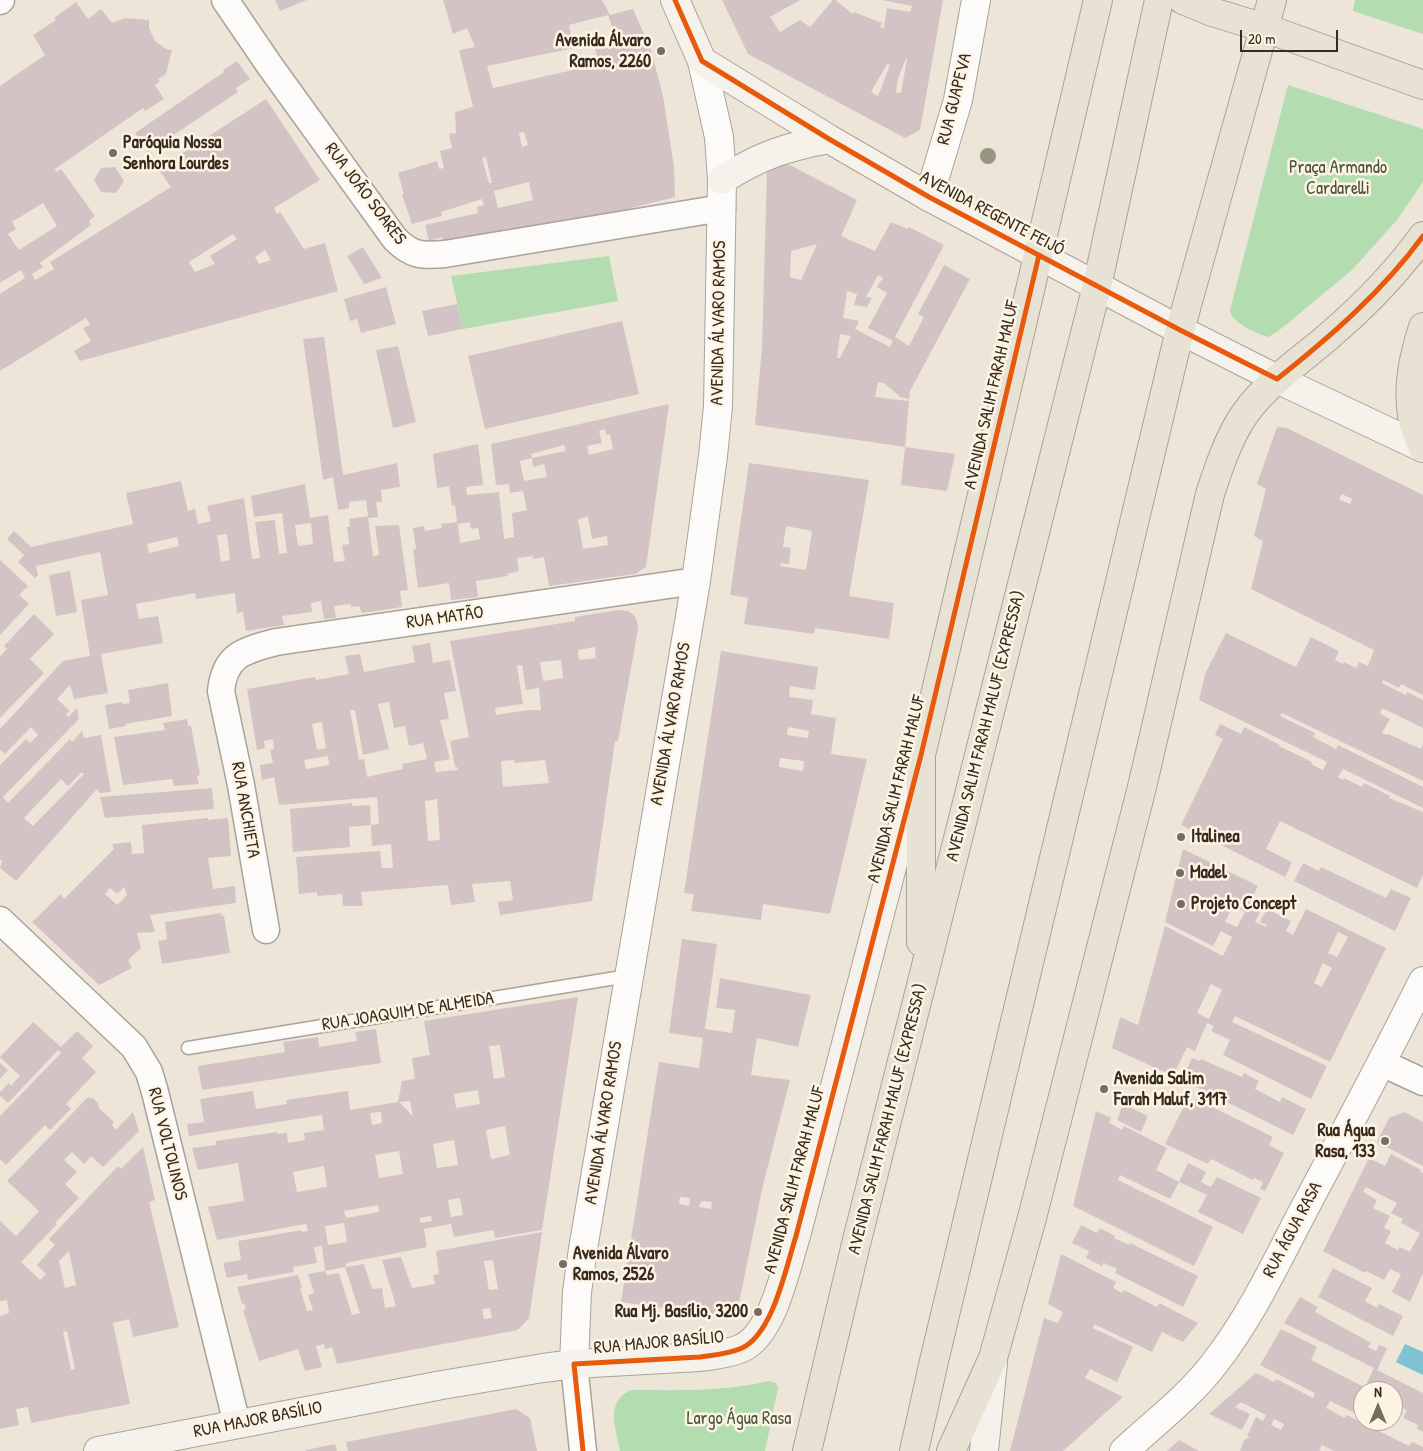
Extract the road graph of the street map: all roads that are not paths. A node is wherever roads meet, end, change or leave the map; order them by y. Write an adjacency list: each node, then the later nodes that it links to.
1 (225, 0): 14 (street, RUA JOÃO SOARES)
2 (676, 0): 9 (main road, AVENIDA ÁLVARO RAMOS)
3 (976, 0): 13 (street, RUA GUAPEVA)
4 (1098, 0): 16 (main road, AVENIDA SALIM FARAH MALUF)
5 (1159, 0): 17 (main road, AVENIDA SALIM FARAH MALUF (EXPRESSA))
6 (1183, 0): 8 (main road)
7 (1272, 0): 8 (main road)
8 (1265, 28): 10 (main road); 19 (main road)
9 (702, 61): 11 (main road, AVENIDA REGENTE FEIJÓ); 12 (street, AVENIDA ÁLVARO RAMOS)
10 (1423, 85)
11 (829, 138): 12 (main road); 13 (main road, AVENIDA REGENTE FEIJÓ)
12 (722, 180): 14 (street, AVENIDA ÁLVARO RAMOS)
13 (929, 197): 16 (main road, AVENIDA REGENTE FEIJÓ)
14 (722, 208): 22 (street, AVENIDA ÁLVARO RAMOS)
15 (1423, 236): 20 (main road)
16 (1039, 255): 17 (main road, AVENIDA REGENTE FEIJÓ); 24 (main road, AVENIDA SALIM FARAH MALUF)
17 (1097, 286): 19 (main road, AVENIDA REGENTE FEIJÓ); 29 (main road, AVENIDA SALIM FARAH MALUF (EXPRESSA))
18 (1423, 327): 21 (main road)
19 (1180, 330): 20 (main road, AVENIDA REGENTE FEIJÓ); 40 (main road)
20 (1277, 379): 21 (main road, AVENIDA REGENTE FEIJÓ); 34 (main road)
21 (1423, 448)
22 (696, 580): 23 (street, RUA MATÃO); 27 (street, AVENIDA ÁLVARO RAMOS)
23 (221, 691): 26 (street, RUA ANCHIETA)
24 (921, 755): 29 (main road, AVENIDA SALIM FARAH MALUF); 33 (main road, AVENIDA SALIM FARAH MALUF)
25 (0, 920): 36 (street, RUA VOLTOLINOS)
26 (266, 930)
27 (628, 976): 30 (lane, RUA JOAQUIM DE ALMEIDA); 35 (street, AVENIDA ÁLVARO RAMOS)
28 (1423, 981): 31 (street, RUA ÁGUA RASA)
29 (921, 984): 39 (main road, AVENIDA SALIM FARAH MALUF (EXPRESSA))
30 (188, 1048)
31 (1382, 1063): 32 (street); 43 (street, RUA ÁGUA RASA)
32 (1423, 1082)
33 (765, 1324): 35 (main road, RUA MAJOR BASÍLIO)
34 (993, 1358): 41 (main road); 42 (main road)
35 (574, 1364): 36 (main road, RUA MAJOR BASÍLIO); 38 (street, AVENIDA ÁLVARO RAMOS)
36 (237, 1424): 37 (main road, RUA MAJOR BASÍLIO)
37 (98, 1451)
38 (583, 1451)
39 (807, 1451)
40 (914, 1451)
41 (951, 1451)
42 (984, 1451)
43 (1124, 1451)

